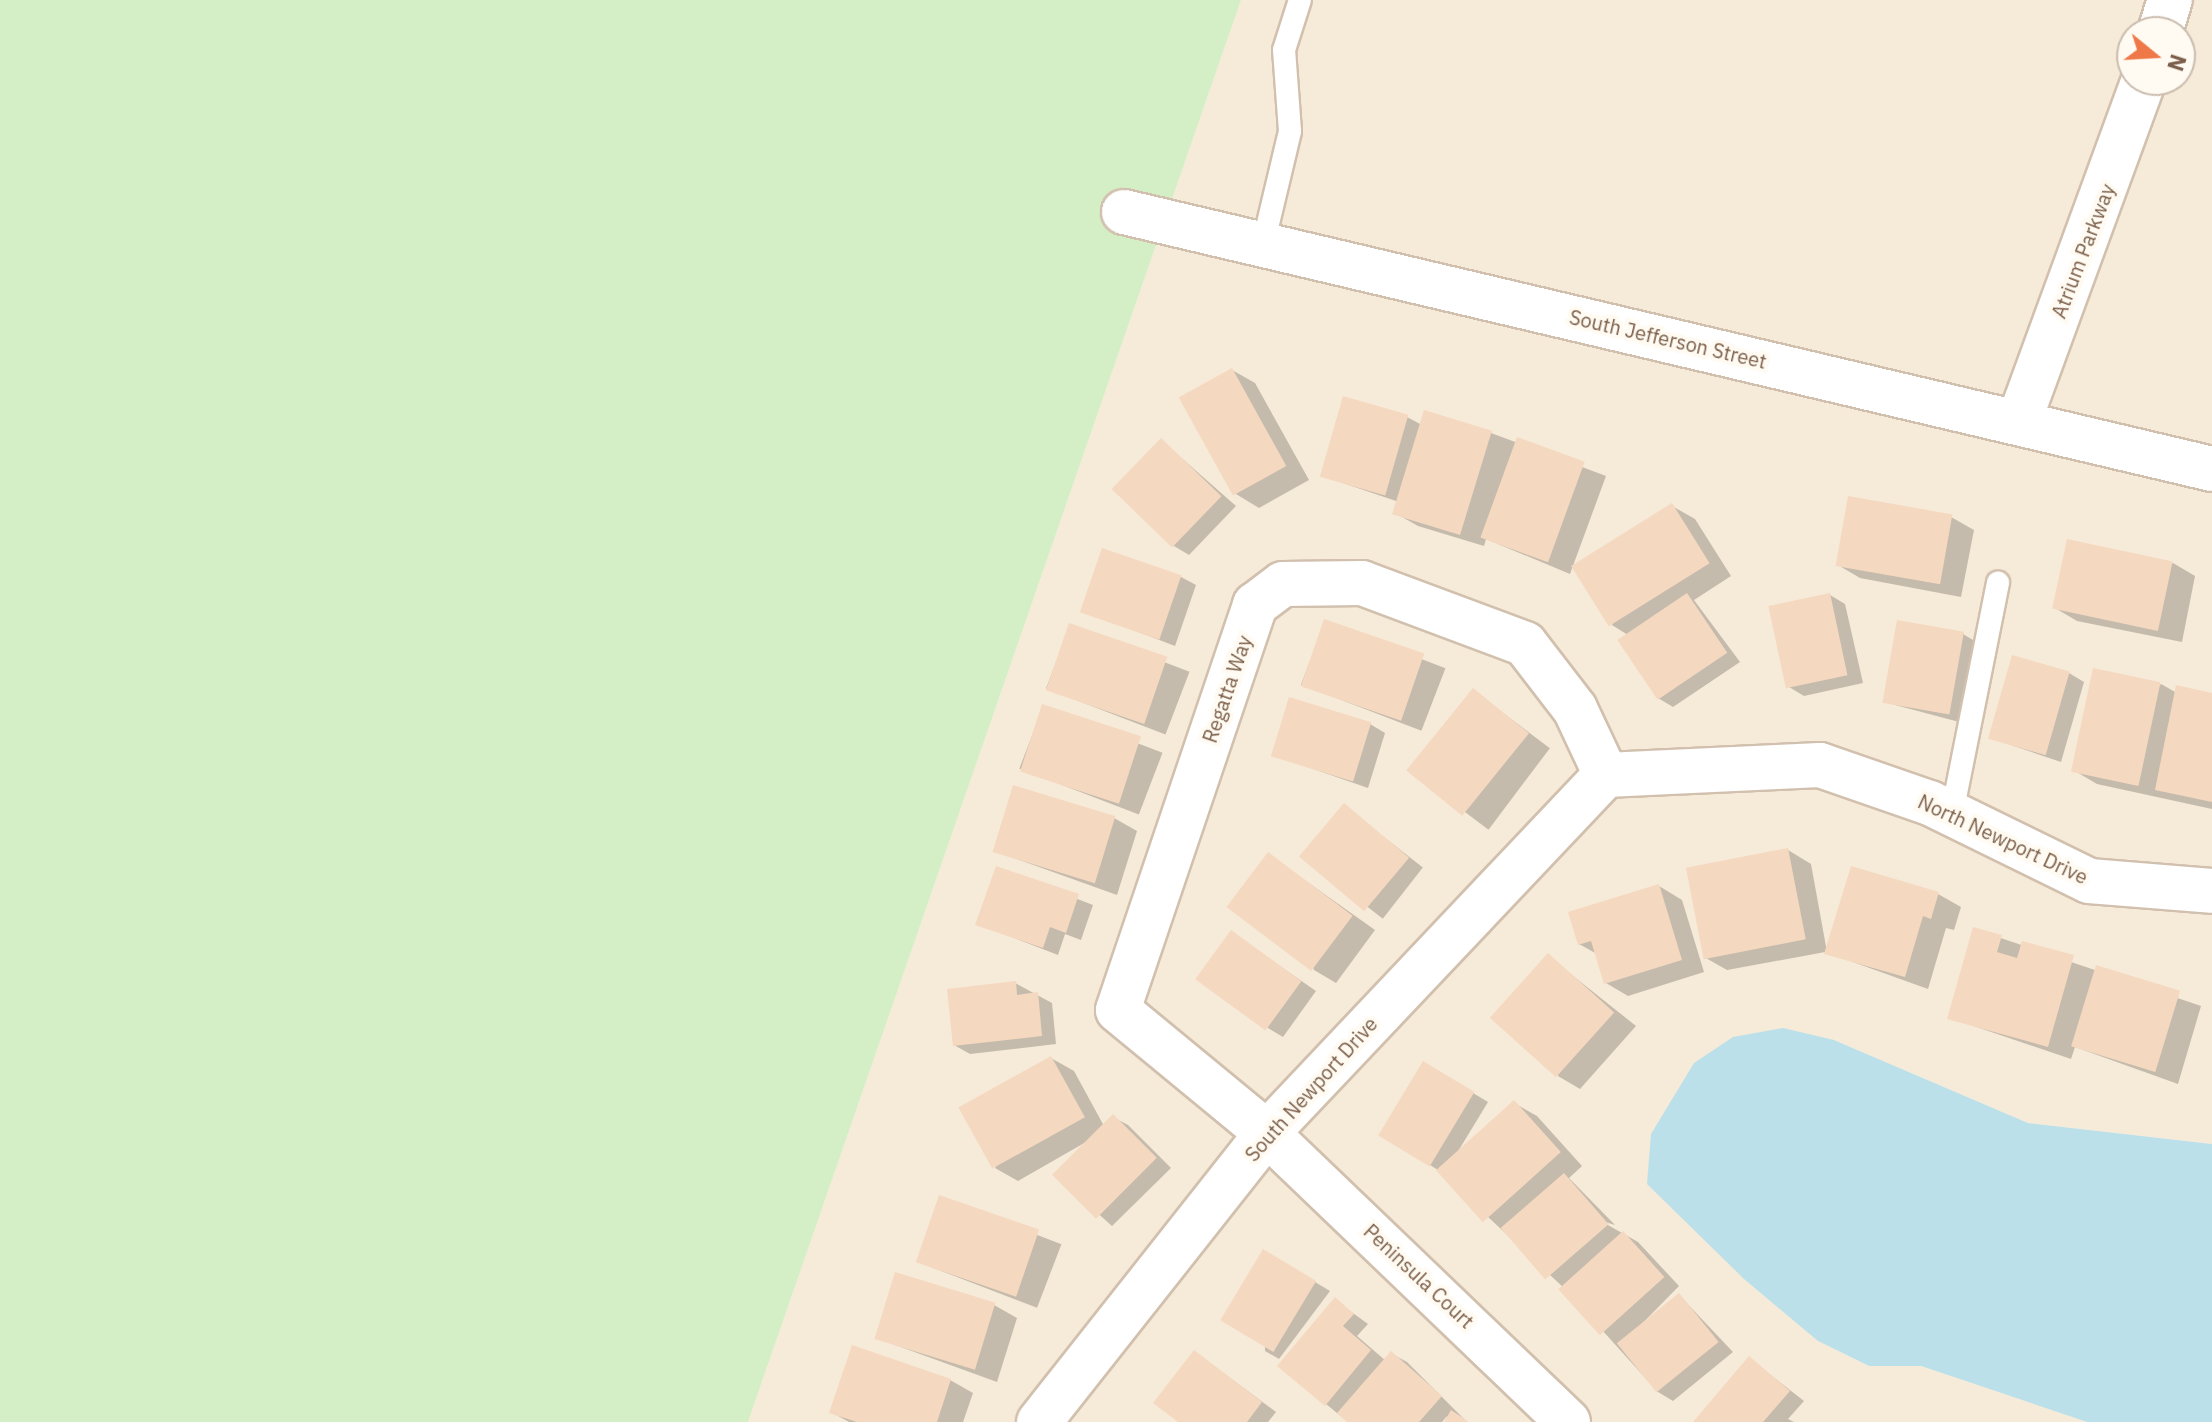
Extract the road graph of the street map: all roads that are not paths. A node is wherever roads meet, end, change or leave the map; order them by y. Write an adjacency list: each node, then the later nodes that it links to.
1 (1300, 0): 4 (lane)
2 (2138, 96): 5 (street, Atrium Parkway)
3 (1124, 212): 5 (street, South Jefferson Street)
4 (1266, 232)
5 (2019, 421): 6 (street, South Jefferson Street)
6 (2212, 469)
7 (1998, 583): 9 (lane)
8 (1606, 775): 9 (street, North Newport Drive); 11 (street, South Newport Drive); 11 (street, Regatta Way)
9 (1952, 813): 10 (street, North Newport Drive)
10 (2212, 891)
11 (1267, 1133): 12 (street, South Newport Drive); 13 (street, Peninsula Court)
12 (1039, 1422)
13 (1568, 1422)

